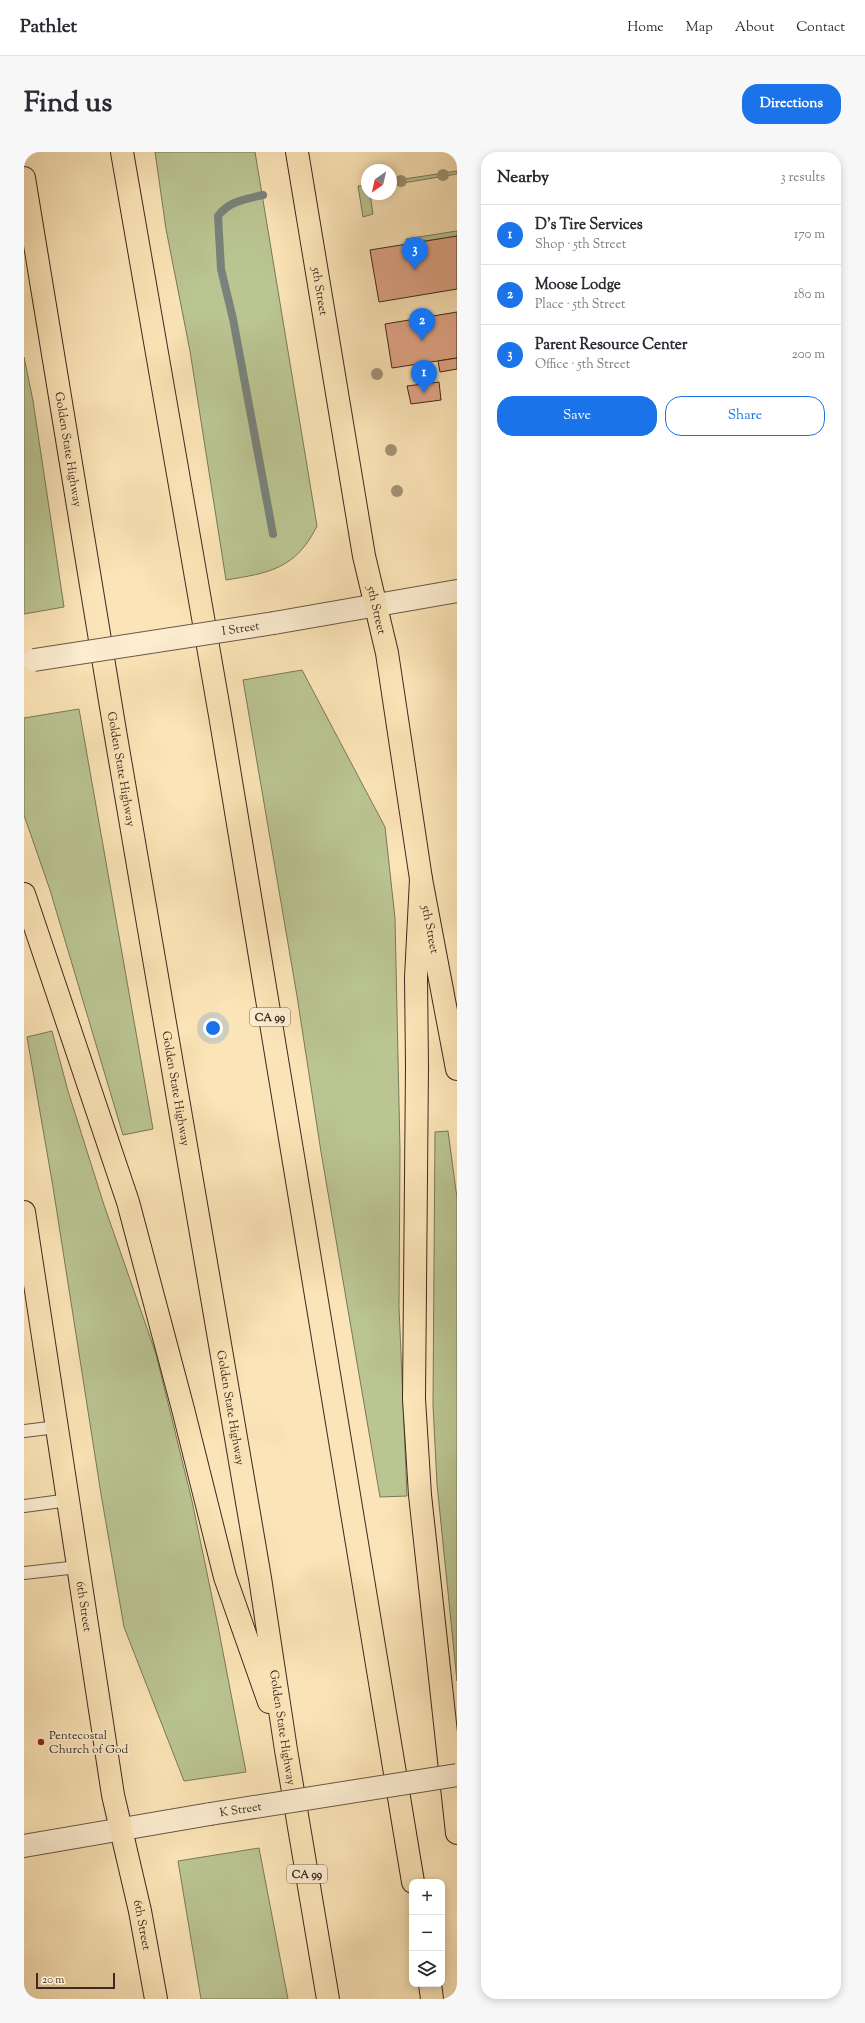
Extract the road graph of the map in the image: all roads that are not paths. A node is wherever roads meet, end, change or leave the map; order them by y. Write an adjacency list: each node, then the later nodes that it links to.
1 (122, 152): 23 (main road, CA 99)
2 (297, 152): 5 (main road, 5th Street)
3 (24, 178): 18 (main road, Golden State Highway / CA 99)
4 (457, 591): 5 (street, I Street)
5 (376, 606): 6 (street, I Street, bridge); 7 (main road, 5th Street)
6 (29, 661)
7 (421, 879): 9 (main road, 5th Street); 21 (main road)
8 (24, 894): 18 (main road)
9 (457, 1069)
10 (24, 1212): 11 (main road, 6th Street)
11 (29, 1270): 12 (main road, 6th Street)
12 (57, 1427): 13 (lane); 14 (main road, 6th Street)
13 (24, 1431)
14 (68, 1500): 15 (lane); 16 (main road, 6th Street)
15 (24, 1506)
16 (78, 1567): 17 (lane); 20 (main road, 6th Street)
17 (24, 1573)
18 (286, 1750): 26 (main road, Golden State Highway / CA 99)
19 (457, 1775): 20 (street, K Street, bridge)
20 (120, 1830): 22 (street, K Street); 25 (main road, 6th Street)
21 (457, 1834)
22 (24, 1846)
23 (413, 1879)
24 (430, 1987): 27 (main road)
25 (156, 1999)
26 (328, 1999)
27 (432, 1999)

